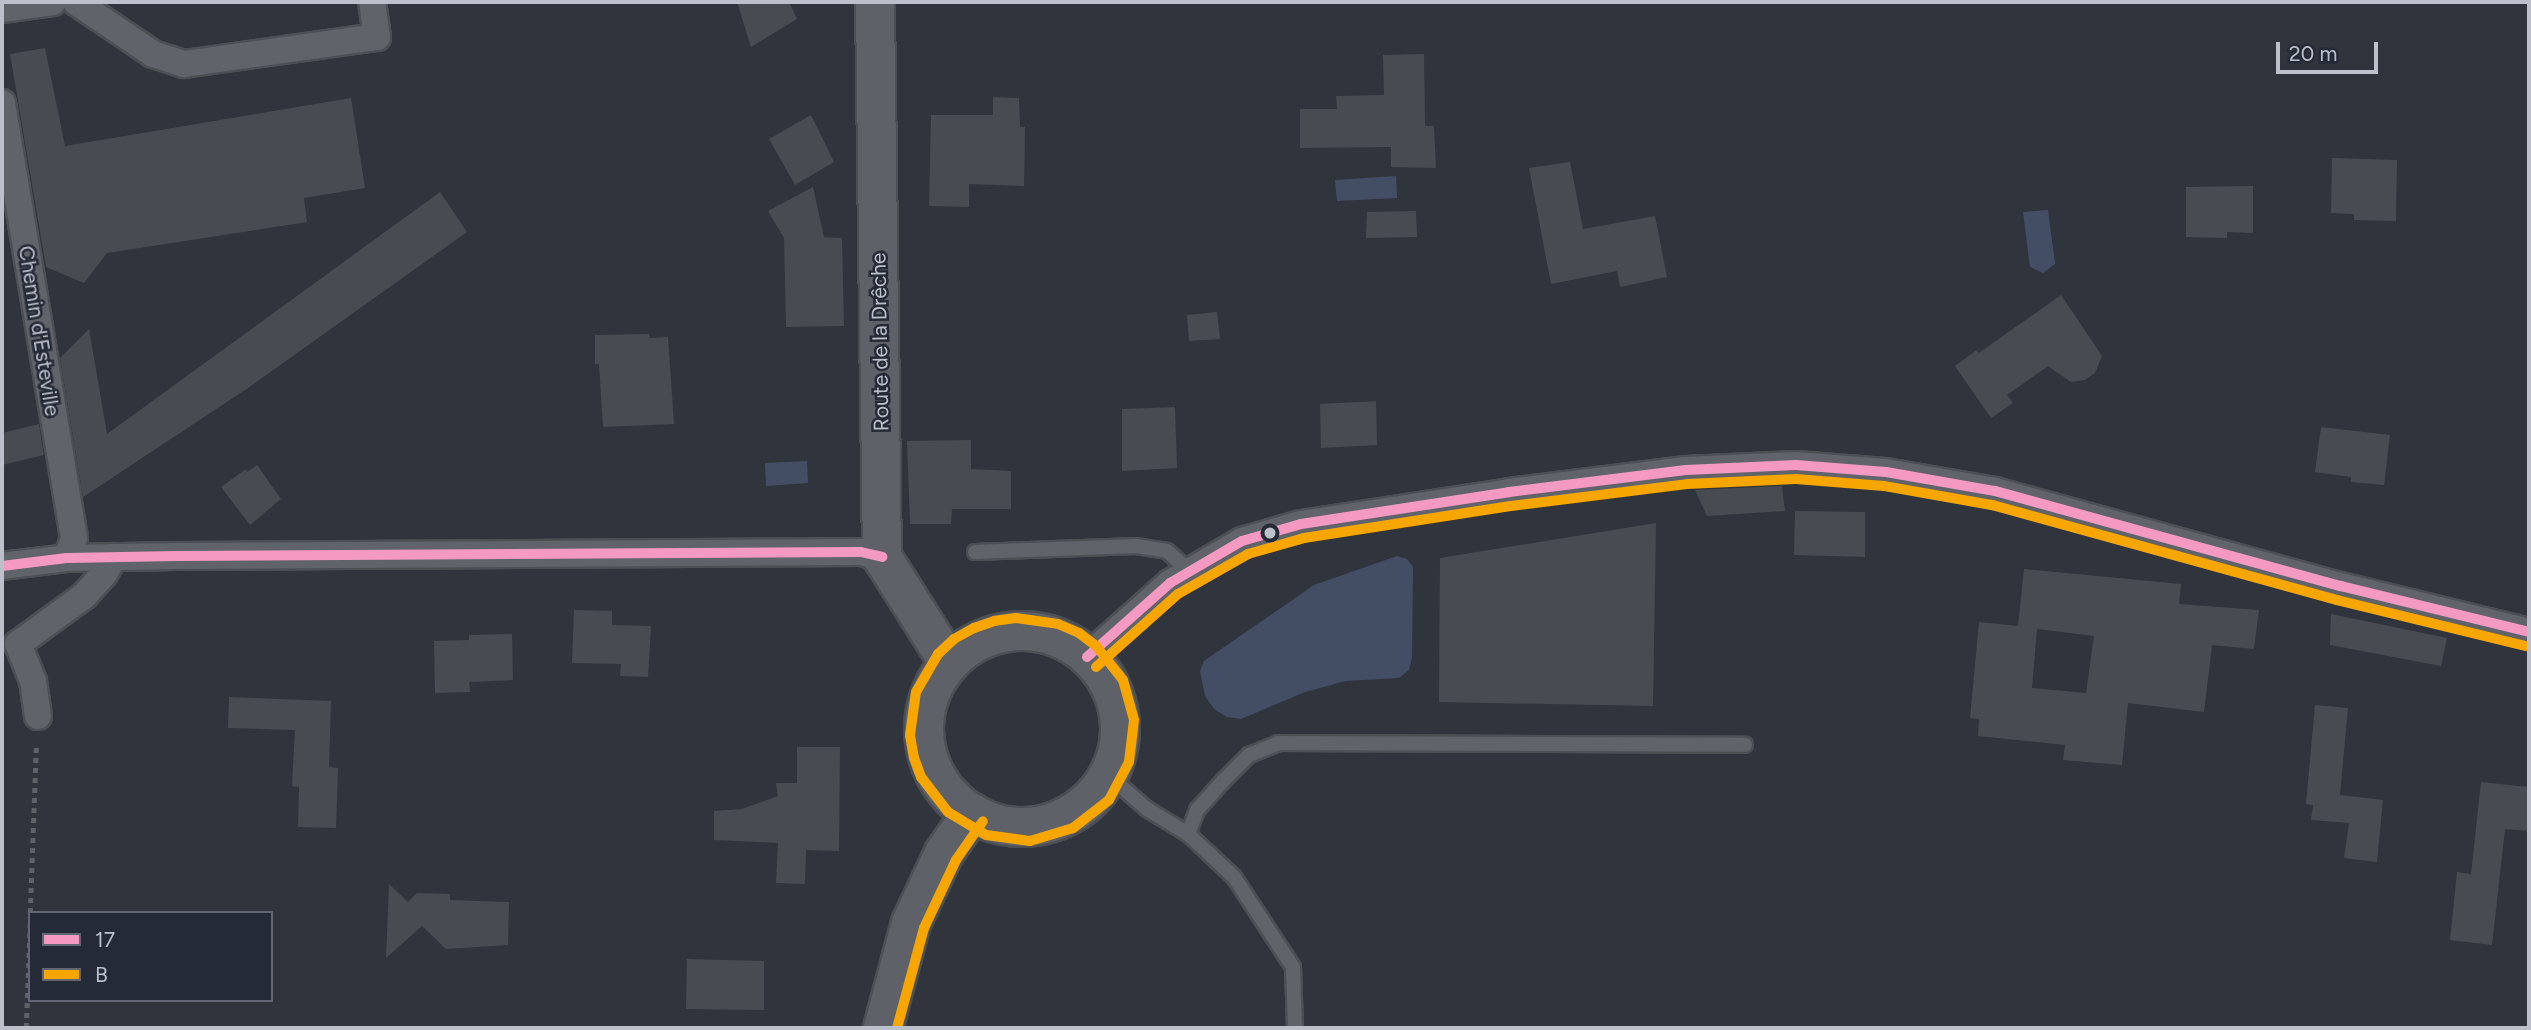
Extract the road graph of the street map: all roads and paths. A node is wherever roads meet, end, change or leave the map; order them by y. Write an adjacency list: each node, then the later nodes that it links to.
1 (53, 2): 5 (street)
2 (76, 2): 3 (street)
3 (372, 2)
4 (875, 2): 9 (street, Route de la Drêche)
5 (2, 9)
6 (2, 103): 10 (street, Chemin d'Esteville)
7 (975, 552): 12 (lane)
8 (114, 557): 9 (street); 10 (street); 14 (street)
9 (882, 557): 16 (street)
10 (68, 558): 11 (street)
11 (2, 566)
12 (1189, 571): 13 (street); 15 (street)
13 (2529, 632)
14 (10, 650): 17 (street)
15 (1087, 656): 16 (street); 19 (street)
16 (949, 663): 20 (street)
17 (37, 716): 22 (path)
18 (1745, 745): 21 (lane)
19 (1108, 775): 20 (street); 21 (lane)
20 (972, 813): 25 (street)
21 (1188, 834): 26 (lane)
22 (30, 911)
23 (28, 976): 24 (path)
24 (26, 1028)
25 (883, 1028)
26 (1295, 1028)

